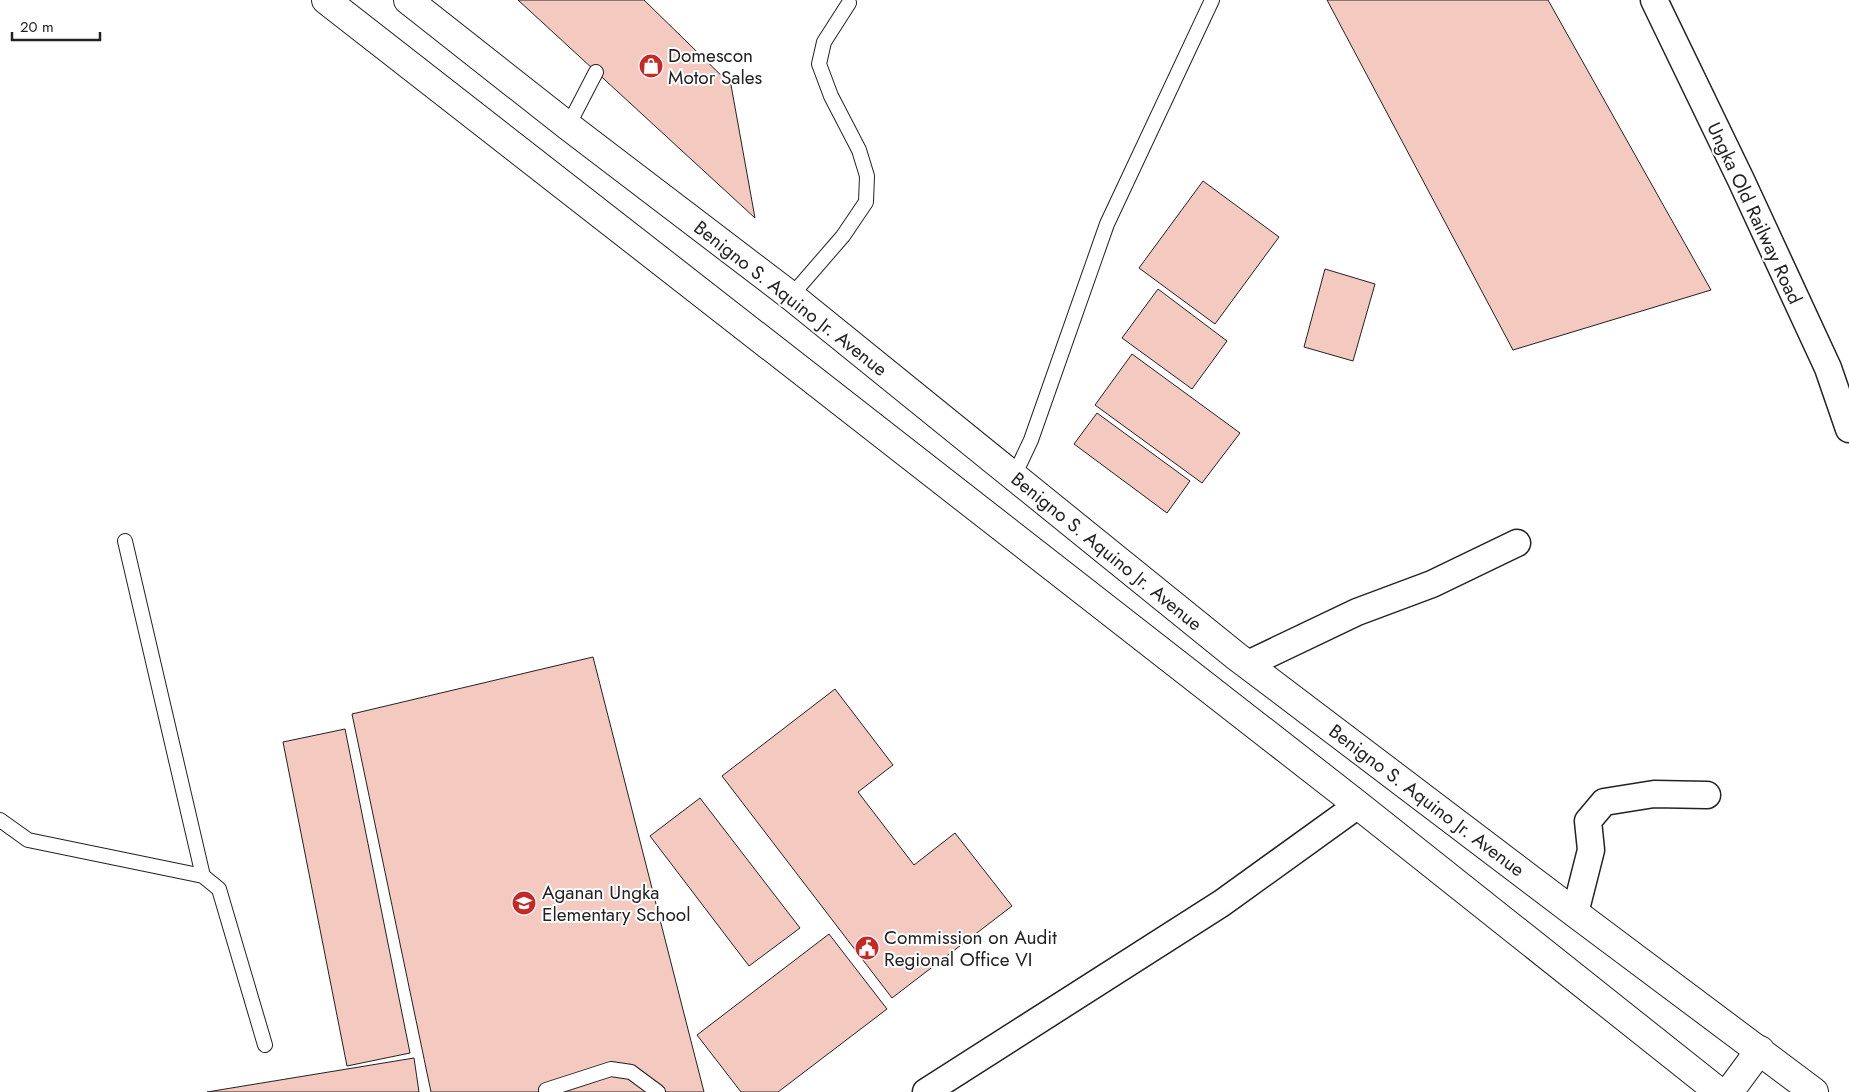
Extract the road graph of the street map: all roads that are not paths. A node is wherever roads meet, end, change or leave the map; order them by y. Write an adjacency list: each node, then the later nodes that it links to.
1 (326, 0): 14 (main road)
2 (408, 0): 7 (main road, Benigno S. Aquino Jr. Avenue)
3 (1212, 0): 10 (lane)
4 (1654, 0): 9 (street, Ungka Old Railway Road)
5 (849, 3): 8 (lane)
6 (596, 72): 7 (lane)
7 (568, 126): 8 (main road, Benigno S. Aquino Jr. Avenue)
8 (791, 296): 10 (main road, Benigno S. Aquino Jr. Avenue)
9 (1849, 429)
10 (1014, 476): 13 (main road, Benigno S. Aquino Jr. Avenue)
11 (125, 541): 18 (lane)
12 (1517, 544): 13 (street)
13 (1242, 660): 14 (main road); 19 (main road, Benigno S. Aquino Jr. Avenue)
14 (1209, 688): 16 (main road)
15 (1707, 795): 19 (street)
16 (1358, 805): 24 (street); 25 (main road)
17 (0, 820): 18 (lane)
18 (203, 876): 20 (lane)
19 (1575, 913): 21 (main road, Benigno S. Aquino Jr. Avenue)
20 (265, 1045)
21 (1760, 1050): 26 (main road); 27 (main road, Benigno S. Aquino Jr. Avenue)
22 (546, 1090): 23 (lane)
23 (658, 1092)
24 (926, 1092)
25 (1719, 1092)
26 (1729, 1092)
27 (1814, 1092)

